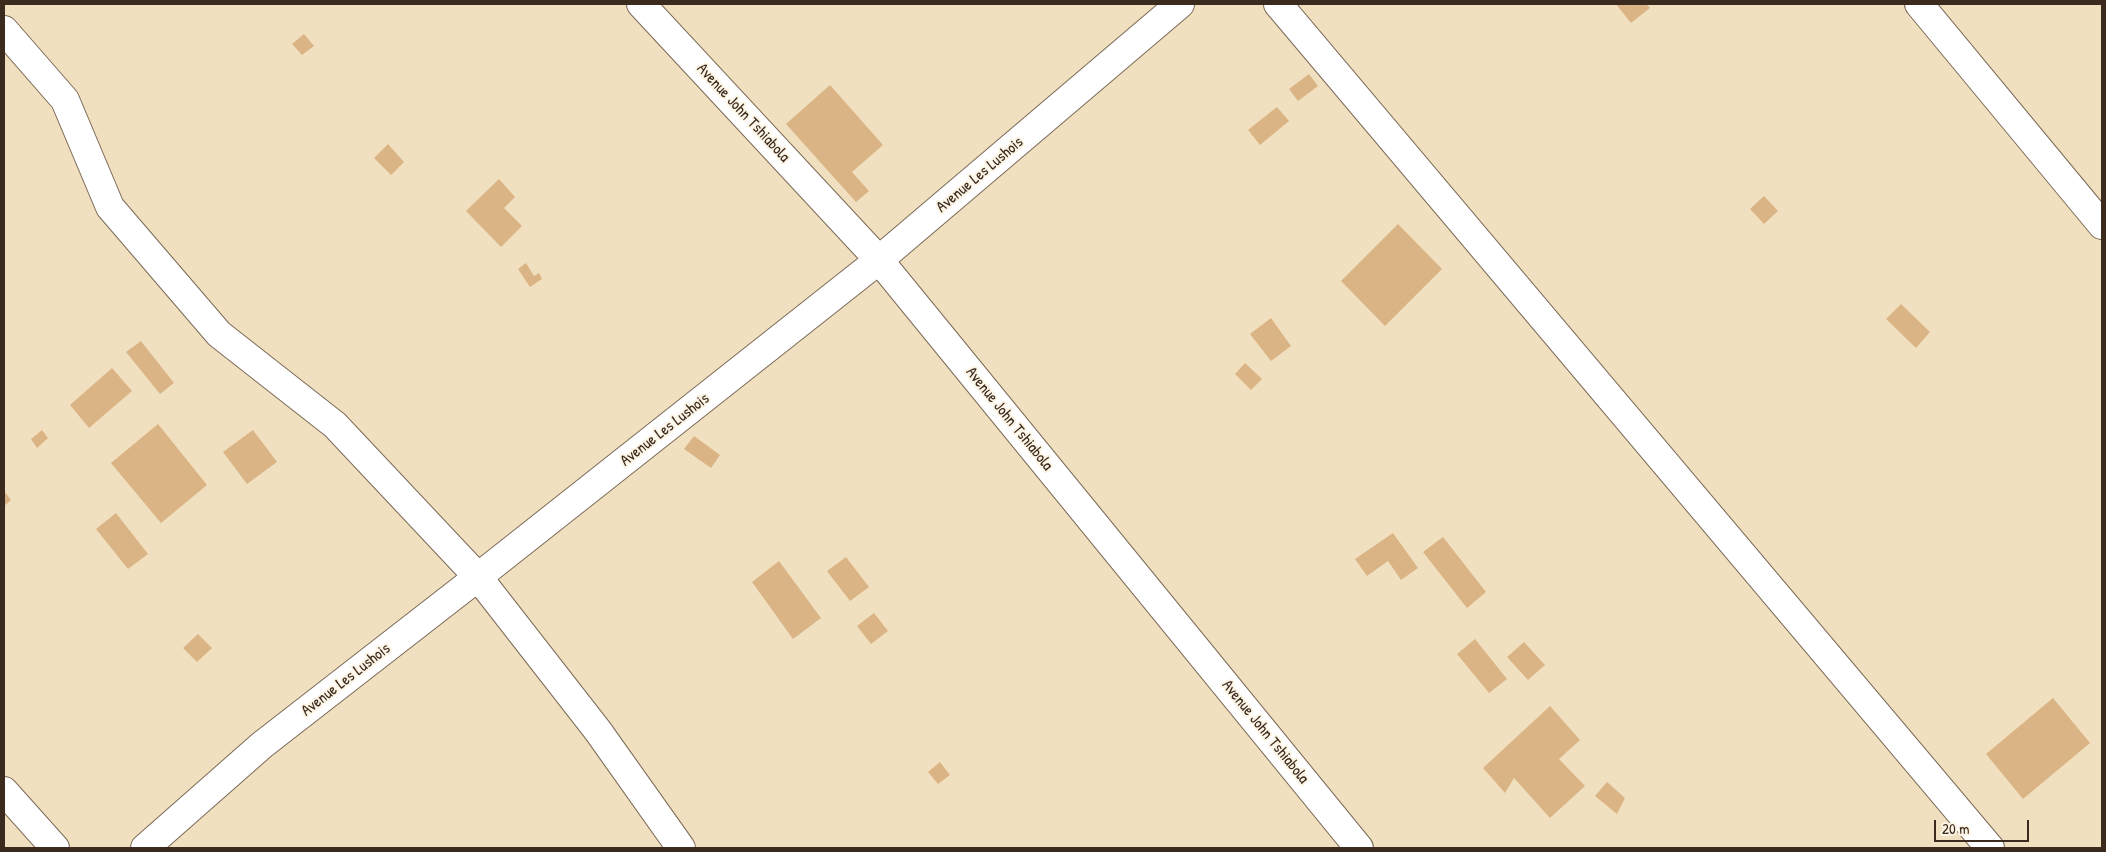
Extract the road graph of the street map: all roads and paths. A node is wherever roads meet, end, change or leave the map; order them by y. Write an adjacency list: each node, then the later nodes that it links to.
1 (641, 4): 7 (street, Avenue John Tshiabola)
2 (1180, 4): 7 (street, Avenue Les Lushois)
3 (1278, 4): 14 (street)
4 (1919, 4): 6 (street)
5 (4, 30): 8 (street)
6 (2102, 225)
7 (880, 260): 8 (street, Avenue Les Lushois); 13 (street, Avenue John Tshiabola)
8 (478, 577): 11 (street, Avenue Les Lushois); 12 (street)
9 (4, 791): 10 (street)
10 (55, 848)
11 (145, 848)
12 (681, 848)
13 (1359, 848)
14 (1990, 848)

